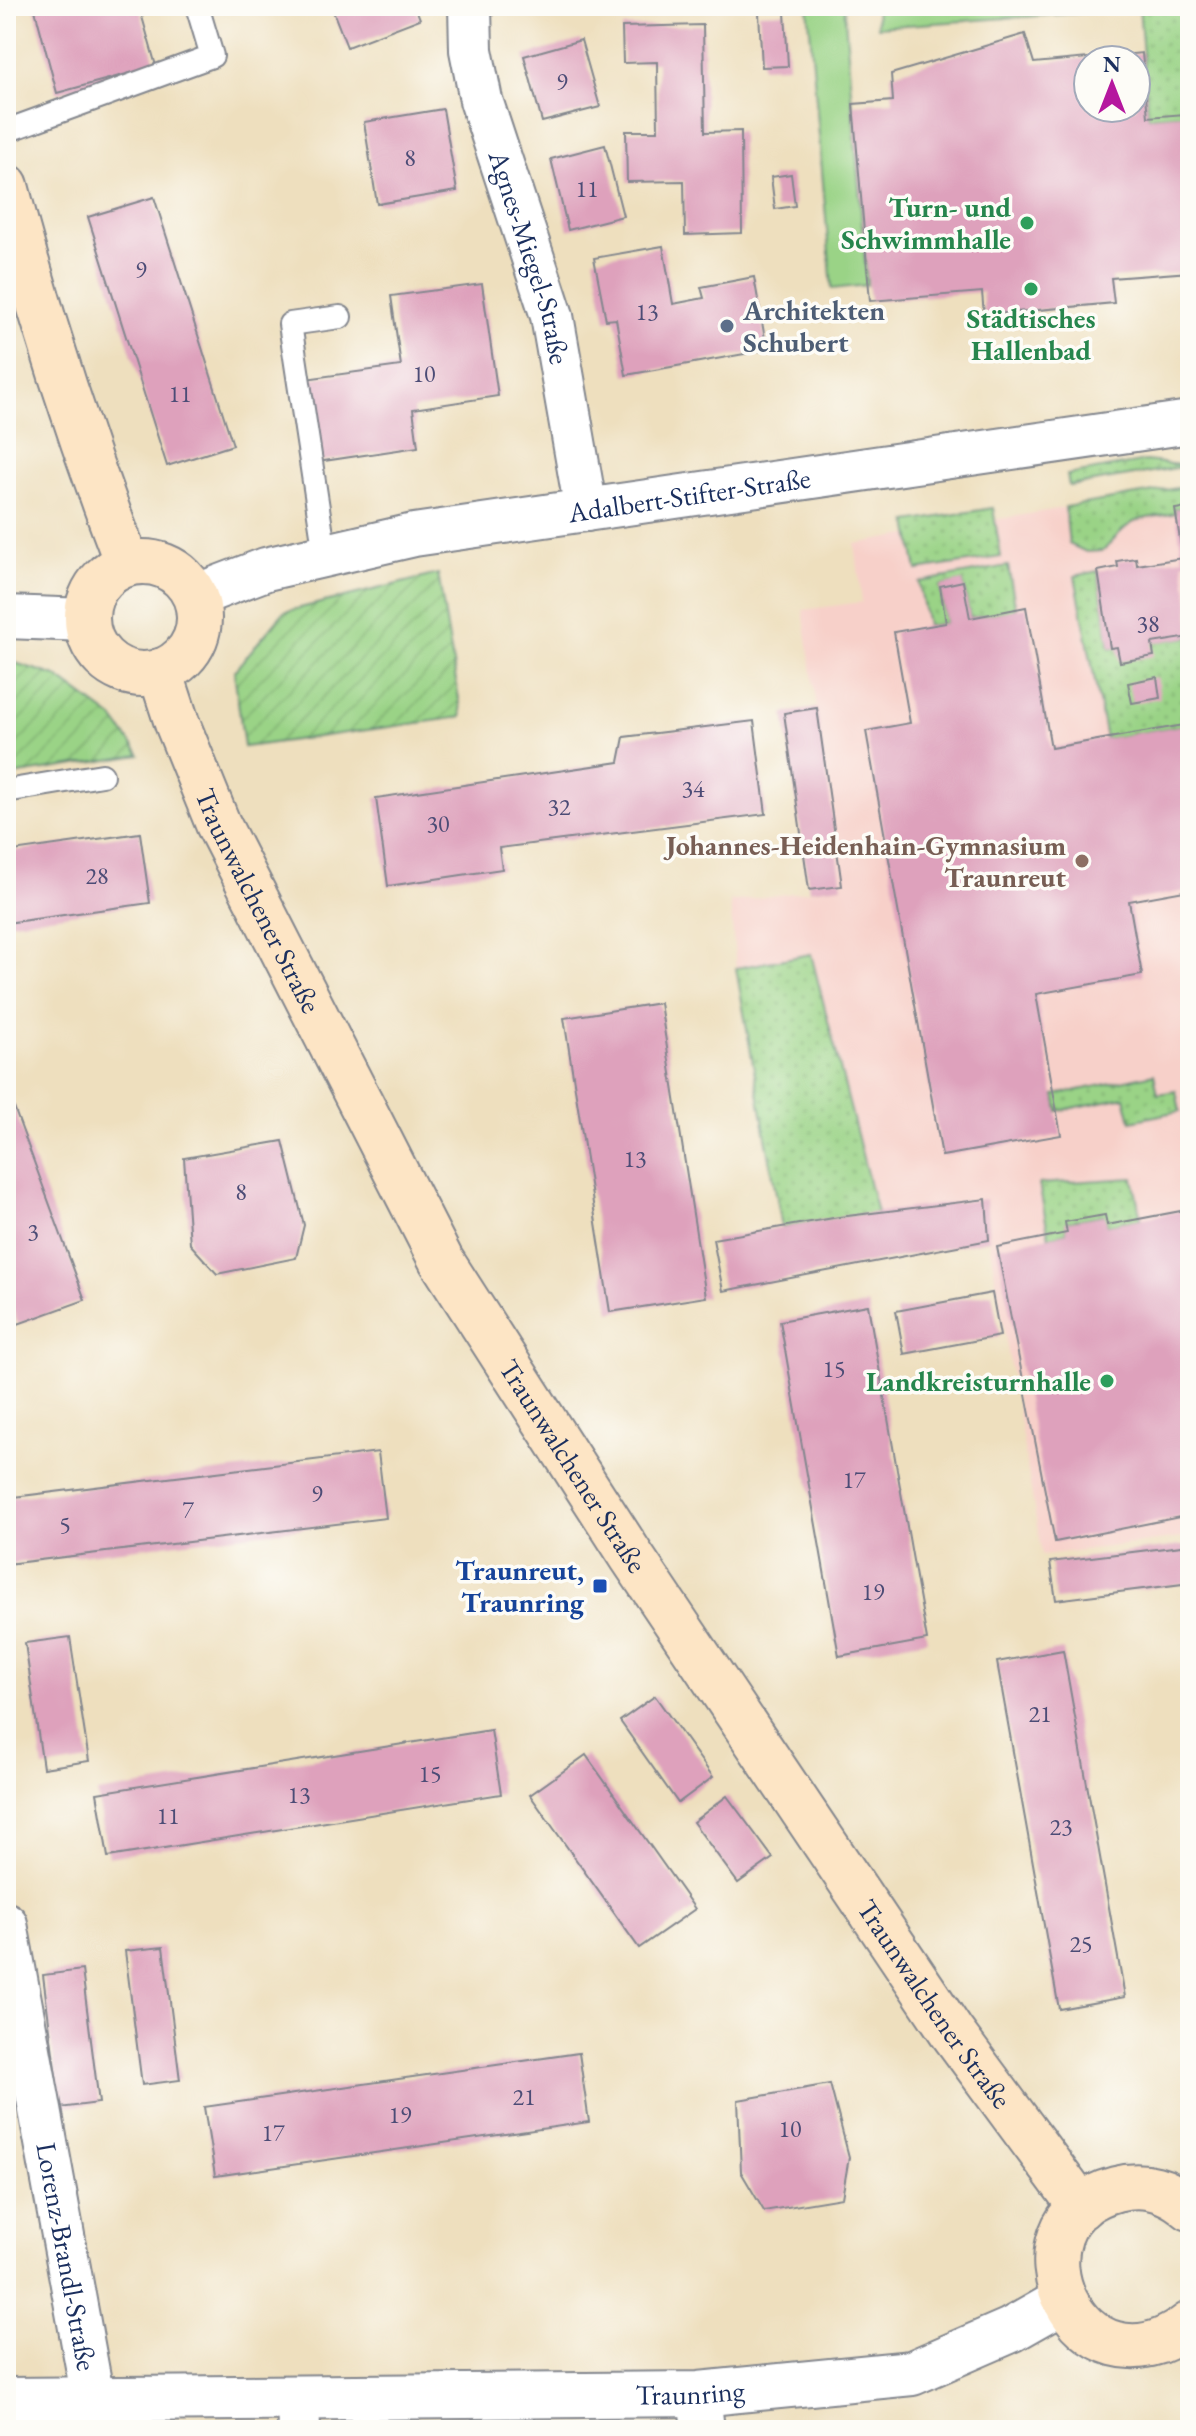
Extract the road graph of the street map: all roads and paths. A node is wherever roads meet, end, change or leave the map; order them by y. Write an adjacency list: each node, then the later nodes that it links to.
1 (197, 6): 3 (lane)
2 (470, 6): 7 (street, Agnes-Miegel-Straße)
3 (6, 131)
4 (6, 186): 9 (main road)
5 (340, 317): 8 (lane)
6 (1190, 422): 7 (street, Adalbert-Stifter-Straße)
7 (586, 510): 8 (street, Adalbert-Stifter-Straße)
8 (325, 554): 10 (street, Adalbert-Stifter-Straße)
9 (127, 563): 10 (main road); 12 (main road)
10 (195, 596): 13 (main road)
11 (6, 617): 12 (street)
12 (86, 620): 13 (main road)
13 (160, 671): 17 (main road, Traunwalchener Straße)
14 (102, 775): 15 (lane)
15 (6, 791)
16 (6, 1924): 21 (street, Lorenz-Brandl-Straße)
17 (1081, 2207): 18 (main road); 19 (main road)
18 (1190, 2208)
19 (1064, 2300): 20 (main road); 23 (street, Traunring)
20 (1185, 2340)
21 (93, 2399): 22 (street, Traunring); 24 (street, Traunring)
22 (6, 2400)
23 (701, 2412): 24 (street, Traunring)
24 (298, 2414)

